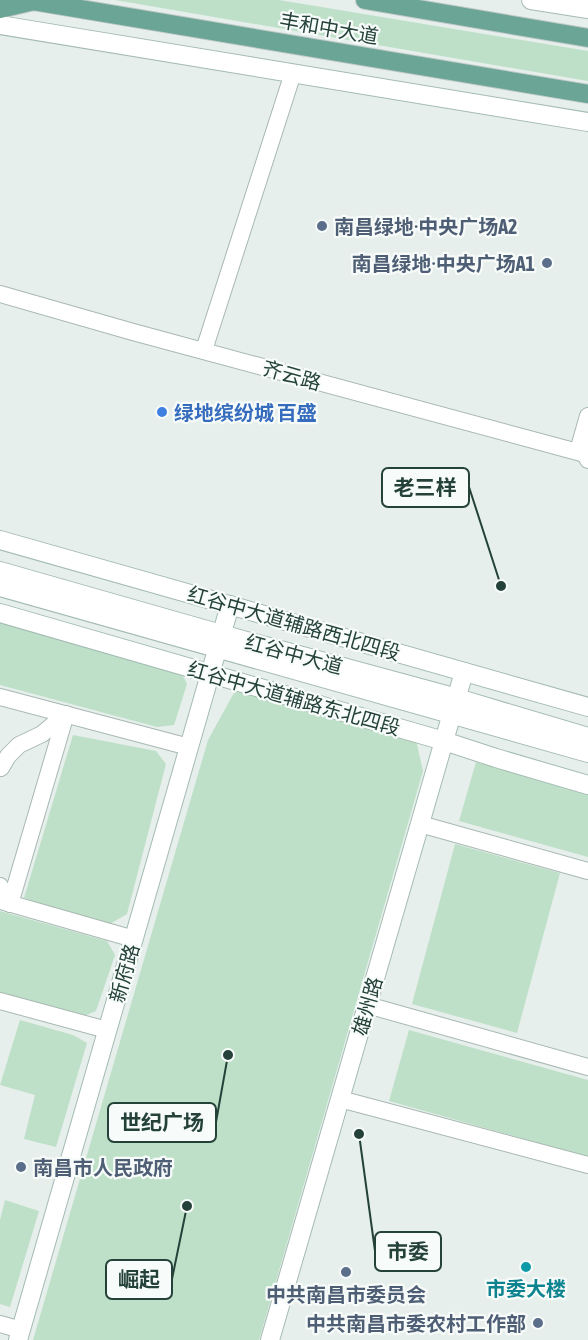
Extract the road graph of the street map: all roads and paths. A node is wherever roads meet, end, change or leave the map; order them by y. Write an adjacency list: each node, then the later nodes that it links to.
1 (365, 0): 7 (main road, 丰和中大道)
2 (531, 0): 5 (street)
3 (31, 1): 4 (main road); 9 (main road, 丰和中大道)
4 (0, 9)
5 (588, 9)
6 (0, 25): 8 (street)
7 (588, 38)
8 (293, 73): 10 (street); 12 (street)
9 (588, 94)
10 (588, 122)
11 (0, 294): 12 (street, 齐云路)
12 (204, 350): 14 (street, 齐云路)
13 (588, 416): 14 (street)
14 (584, 453)
15 (0, 540): 18 (street, 红谷中大道辅路西北四段)
16 (0, 571): 20 (street, 红谷中大道)
17 (0, 587): 20 (street, 红谷中大道)
18 (230, 605): 20 (street, 新府路); 21 (street, 红谷中大道辅路西北四段)
19 (0, 613): 22 (street, 红谷中大道辅路东北四段)
20 (219, 641): 22 (street, 新府路); 24 (street, 红谷中大道)
21 (464, 672): 24 (street, 雄州路); 25 (street, 红谷中大道辅路西北四段)
22 (210, 674): 28 (street, 红谷中大道辅路东北四段); 29 (street, 新府路)
23 (0, 697): 26 (street)
24 (454, 706): 27 (street, 红谷中大道); 28 (street, 雄州路); 30 (street, 红谷中大道)
25 (588, 707)
26 (66, 714): 29 (street); 31 (street); 36 (street)
27 (588, 737)
28 (444, 741): 32 (street, 红谷中大道辅路东北四段); 33 (street, 雄州路)
29 (189, 747): 37 (street, 新府路)
30 (588, 753)
31 (1, 768)
32 (588, 785)
33 (420, 824): 34 (street); 39 (street, 雄州路)
34 (588, 871)
35 (0, 886): 36 (street)
36 (5, 902): 37 (street)
37 (134, 939): 40 (street, 新府路)
38 (0, 1001): 40 (street)
39 (367, 1005): 41 (street); 42 (street, 雄州路)
40 (108, 1030): 45 (street, 新府路)
41 (588, 1067)
42 (340, 1100): 43 (street); 46 (street, 雄州路)
43 (588, 1165)
44 (0, 1324): 45 (street)
45 (20, 1335)
46 (270, 1340)

